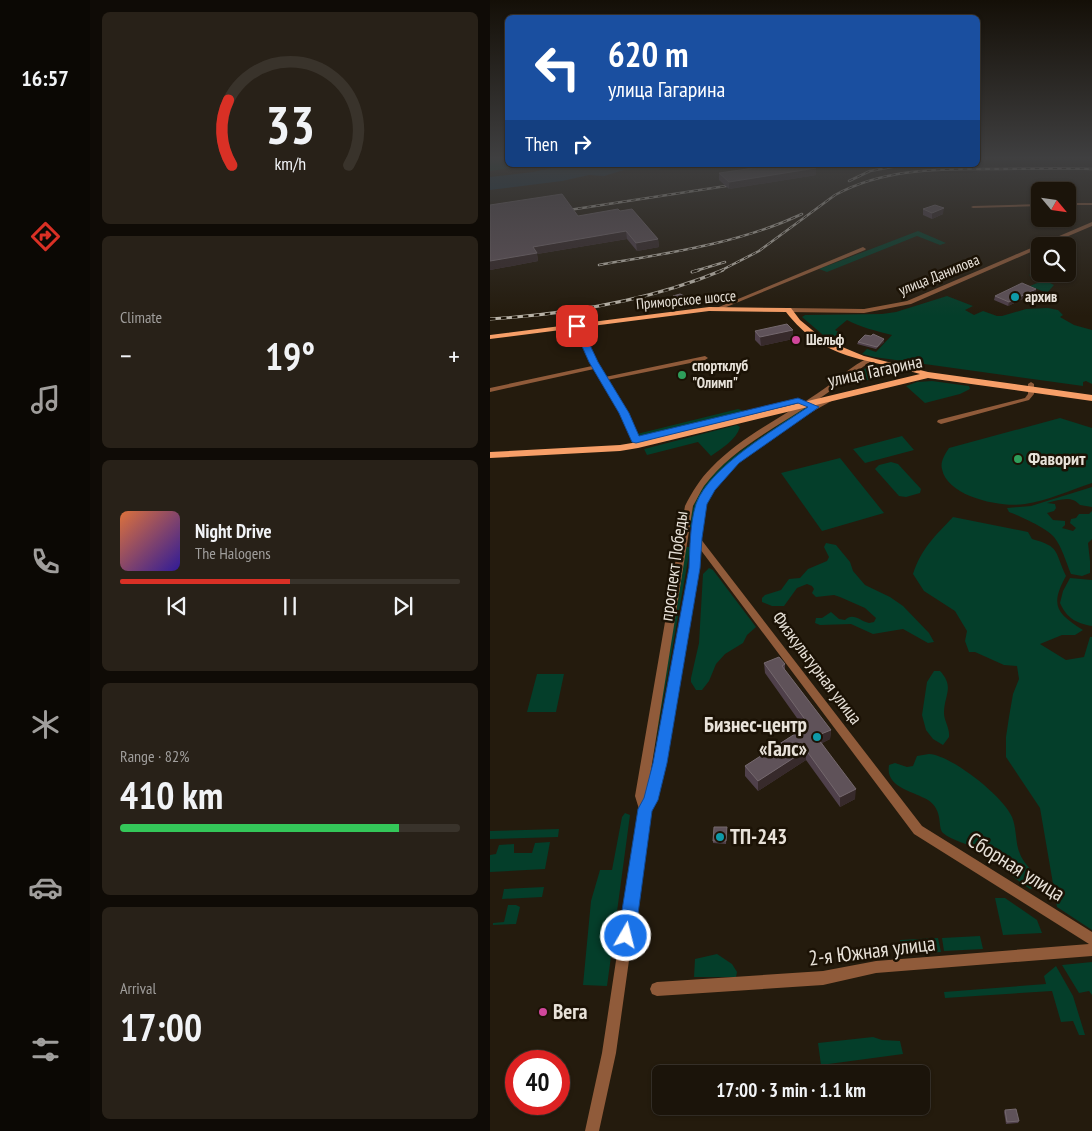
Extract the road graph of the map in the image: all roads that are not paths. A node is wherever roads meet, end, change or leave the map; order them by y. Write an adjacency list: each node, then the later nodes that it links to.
1 (1092, 224): 4 (street, улица Данилова)
2 (863, 249): 3 (street)
3 (717, 309): 4 (main road, Приморское шоссе); 5 (main road, Приморское шоссе)
4 (788, 310): 8 (main road)
5 (577, 326): 6 (main road, Приморское шоссе); 9 (street)
6 (490, 337)
7 (705, 358): 11 (street)
8 (869, 360): 10 (main road); 15 (street)
9 (596, 367): 11 (street); 13 (street)
10 (924, 373): 12 (main road, улица Гагарина); 15 (main road, улица Гагарина); 17 (main road, улица Гагарина)
11 (604, 379): 21 (street)
12 (1030, 387): 14 (main road, улица Гагарина); 16 (main road, улица Гагарина); 20 (street)
13 (490, 390)
14 (1092, 393)
15 (822, 394): 17 (main road, улица Гагарина)
16 (1092, 398)
17 (807, 404): 18 (main road, улица Гагарина); 19 (street, проспект Победы); 21 (main road, улица Гагарина); 25 (street, проспект Победы)
18 (767, 413): 19 (street); 21 (main road, улица Гагарина)
19 (779, 422): 24 (street, проспект Победы)
20 (941, 422)
21 (637, 442): 22 (main road, улица Гагарина); 23 (main road, улица Гагарина)
22 (490, 450)
23 (490, 455)
24 (682, 538): 25 (street); 26 (street, проспект Победы)
25 (696, 538): 26 (street, проспект Победы); 27 (street, Физкультурная улица)
26 (645, 809): 31 (street, проспект Победы)
27 (918, 830): 28 (street, Сборная улица)
28 (1092, 939)
29 (1092, 950): 30 (street, 2-я Южная улица)
30 (657, 989)
31 (592, 1131)

